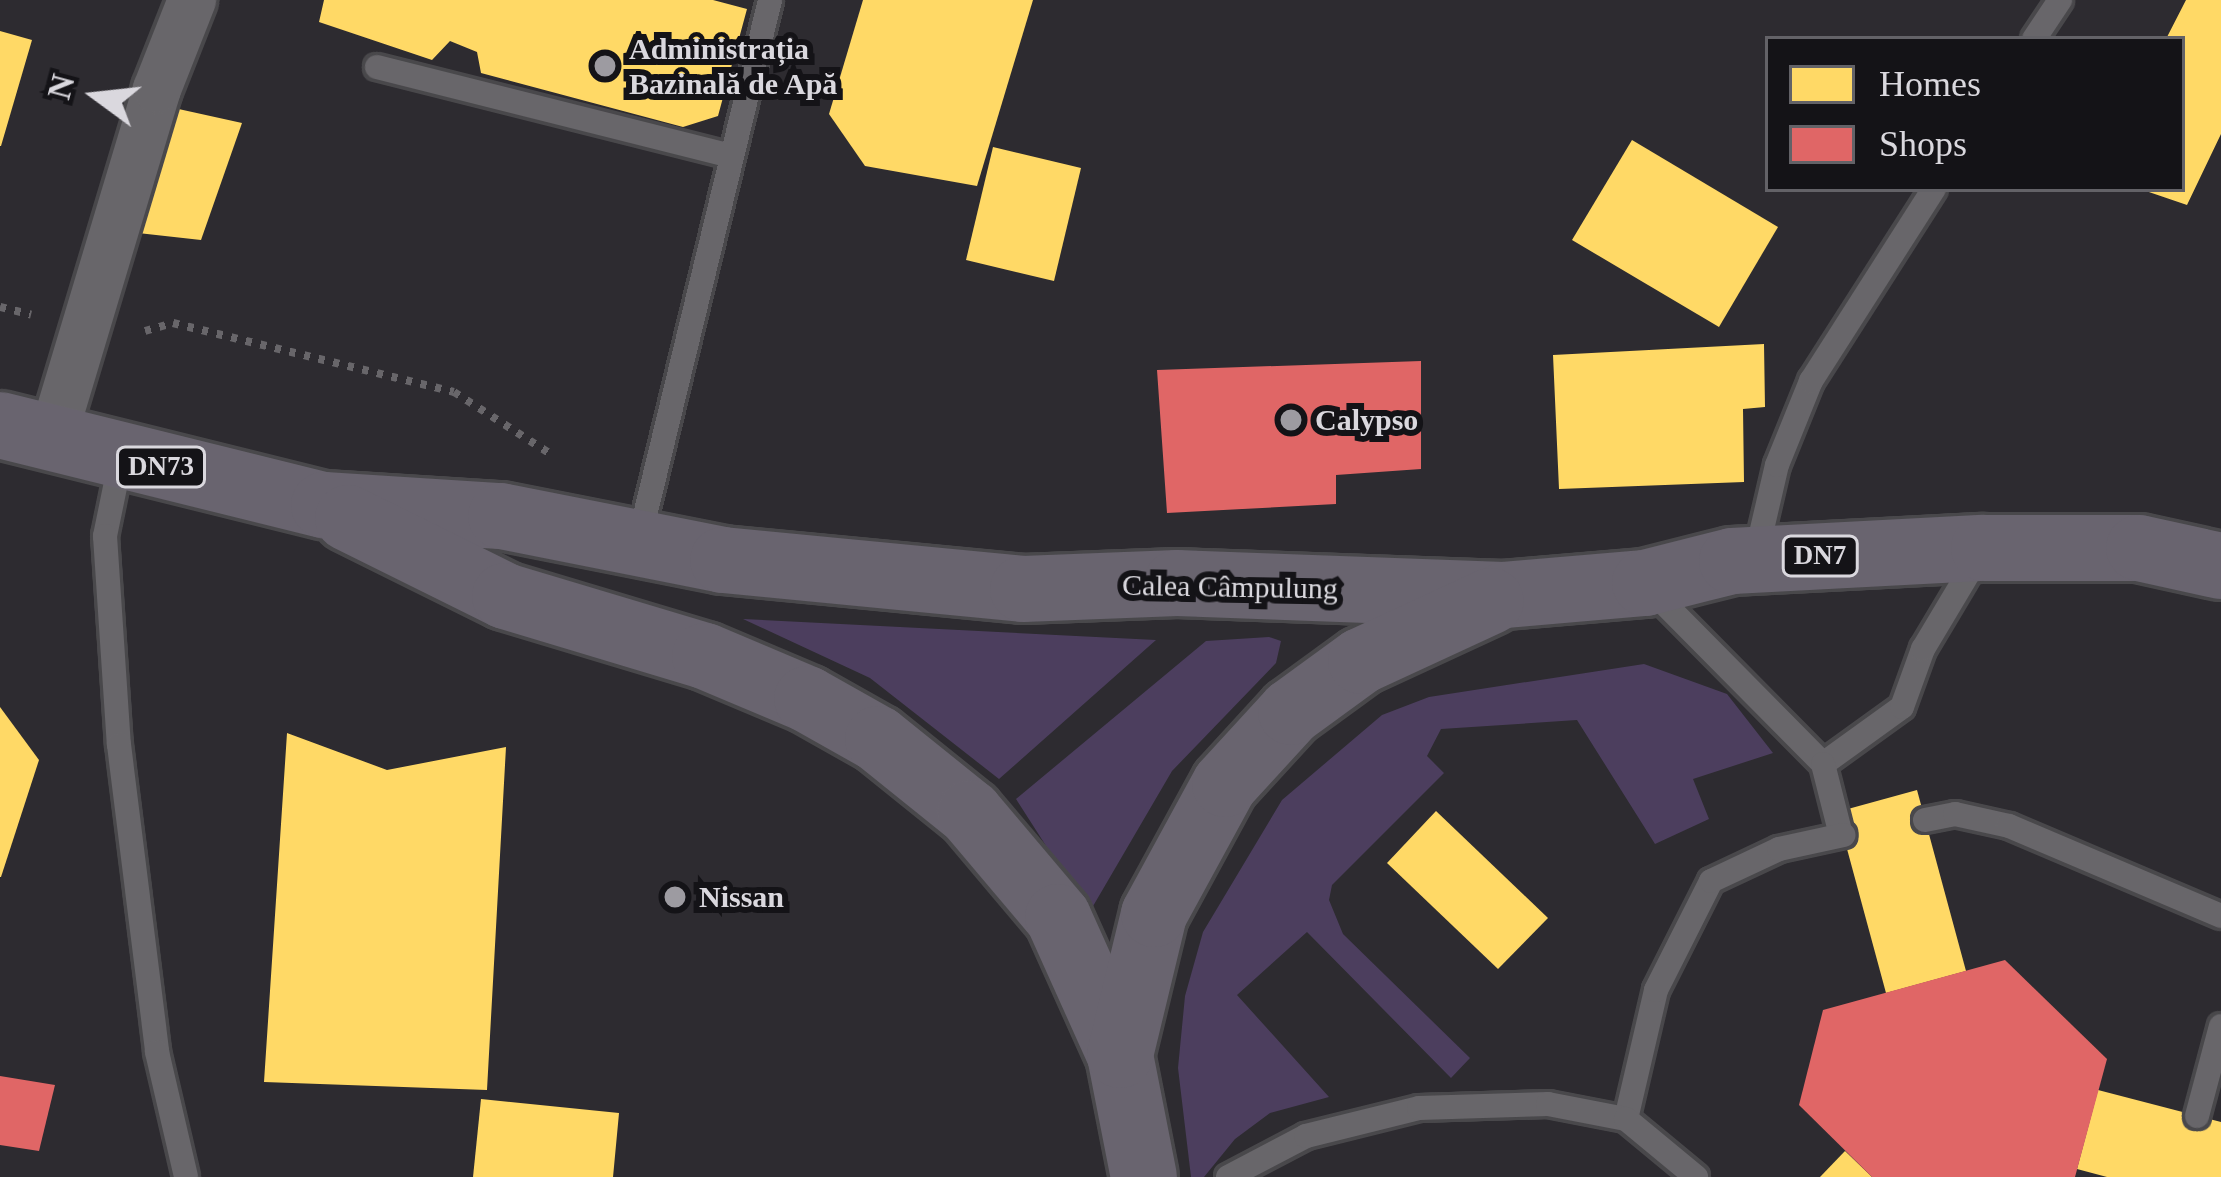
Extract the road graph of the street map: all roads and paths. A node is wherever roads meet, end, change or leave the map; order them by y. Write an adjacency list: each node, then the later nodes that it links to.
1 (192, 0): 9 (street)
2 (770, 0): 6 (lane)
3 (2060, 0): 4 (lane)
4 (2036, 36)
5 (377, 67): 6 (lane)
6 (728, 155): 12 (lane)
7 (1932, 192): 16 (lane)
8 (0, 307): 9 (path)
9 (85, 329): 10 (street); 12 (path)
10 (26, 432): 11 (highway, Calea Câmpulung / DN73)
11 (121, 458): 13 (highway, Calea Câmpulung / DN73); 27 (lane)
12 (652, 482): 14 (lane)
13 (324, 505): 14 (highway, Calea Câmpulung); 24 (highway, Calea Câmpulung)
14 (637, 548): 19 (highway, Calea Câmpulung)
15 (1984, 548): 16 (highway, Calea Câmpulung / DN7); 17 (highway, Calea Câmpulung / DN7); 20 (lane)
16 (1755, 560): 18 (highway, Calea Câmpulung / DN7)
17 (2221, 566)
18 (1645, 584): 19 (highway, Calea Câmpulung / DN7); 20 (lane)
19 (1504, 595): 24 (highway, DN7)
20 (1823, 764): 26 (lane)
21 (1925, 820): 22 (lane)
22 (2221, 916)
23 (2221, 1026): 25 (lane)
24 (1120, 1054): 28 (highway, Calea Câmpulung / DN7)
25 (2197, 1116)
26 (1626, 1118): 29 (lane); 30 (lane)
27 (186, 1177)
28 (1144, 1177)
29 (1228, 1177)
30 (1696, 1177)

